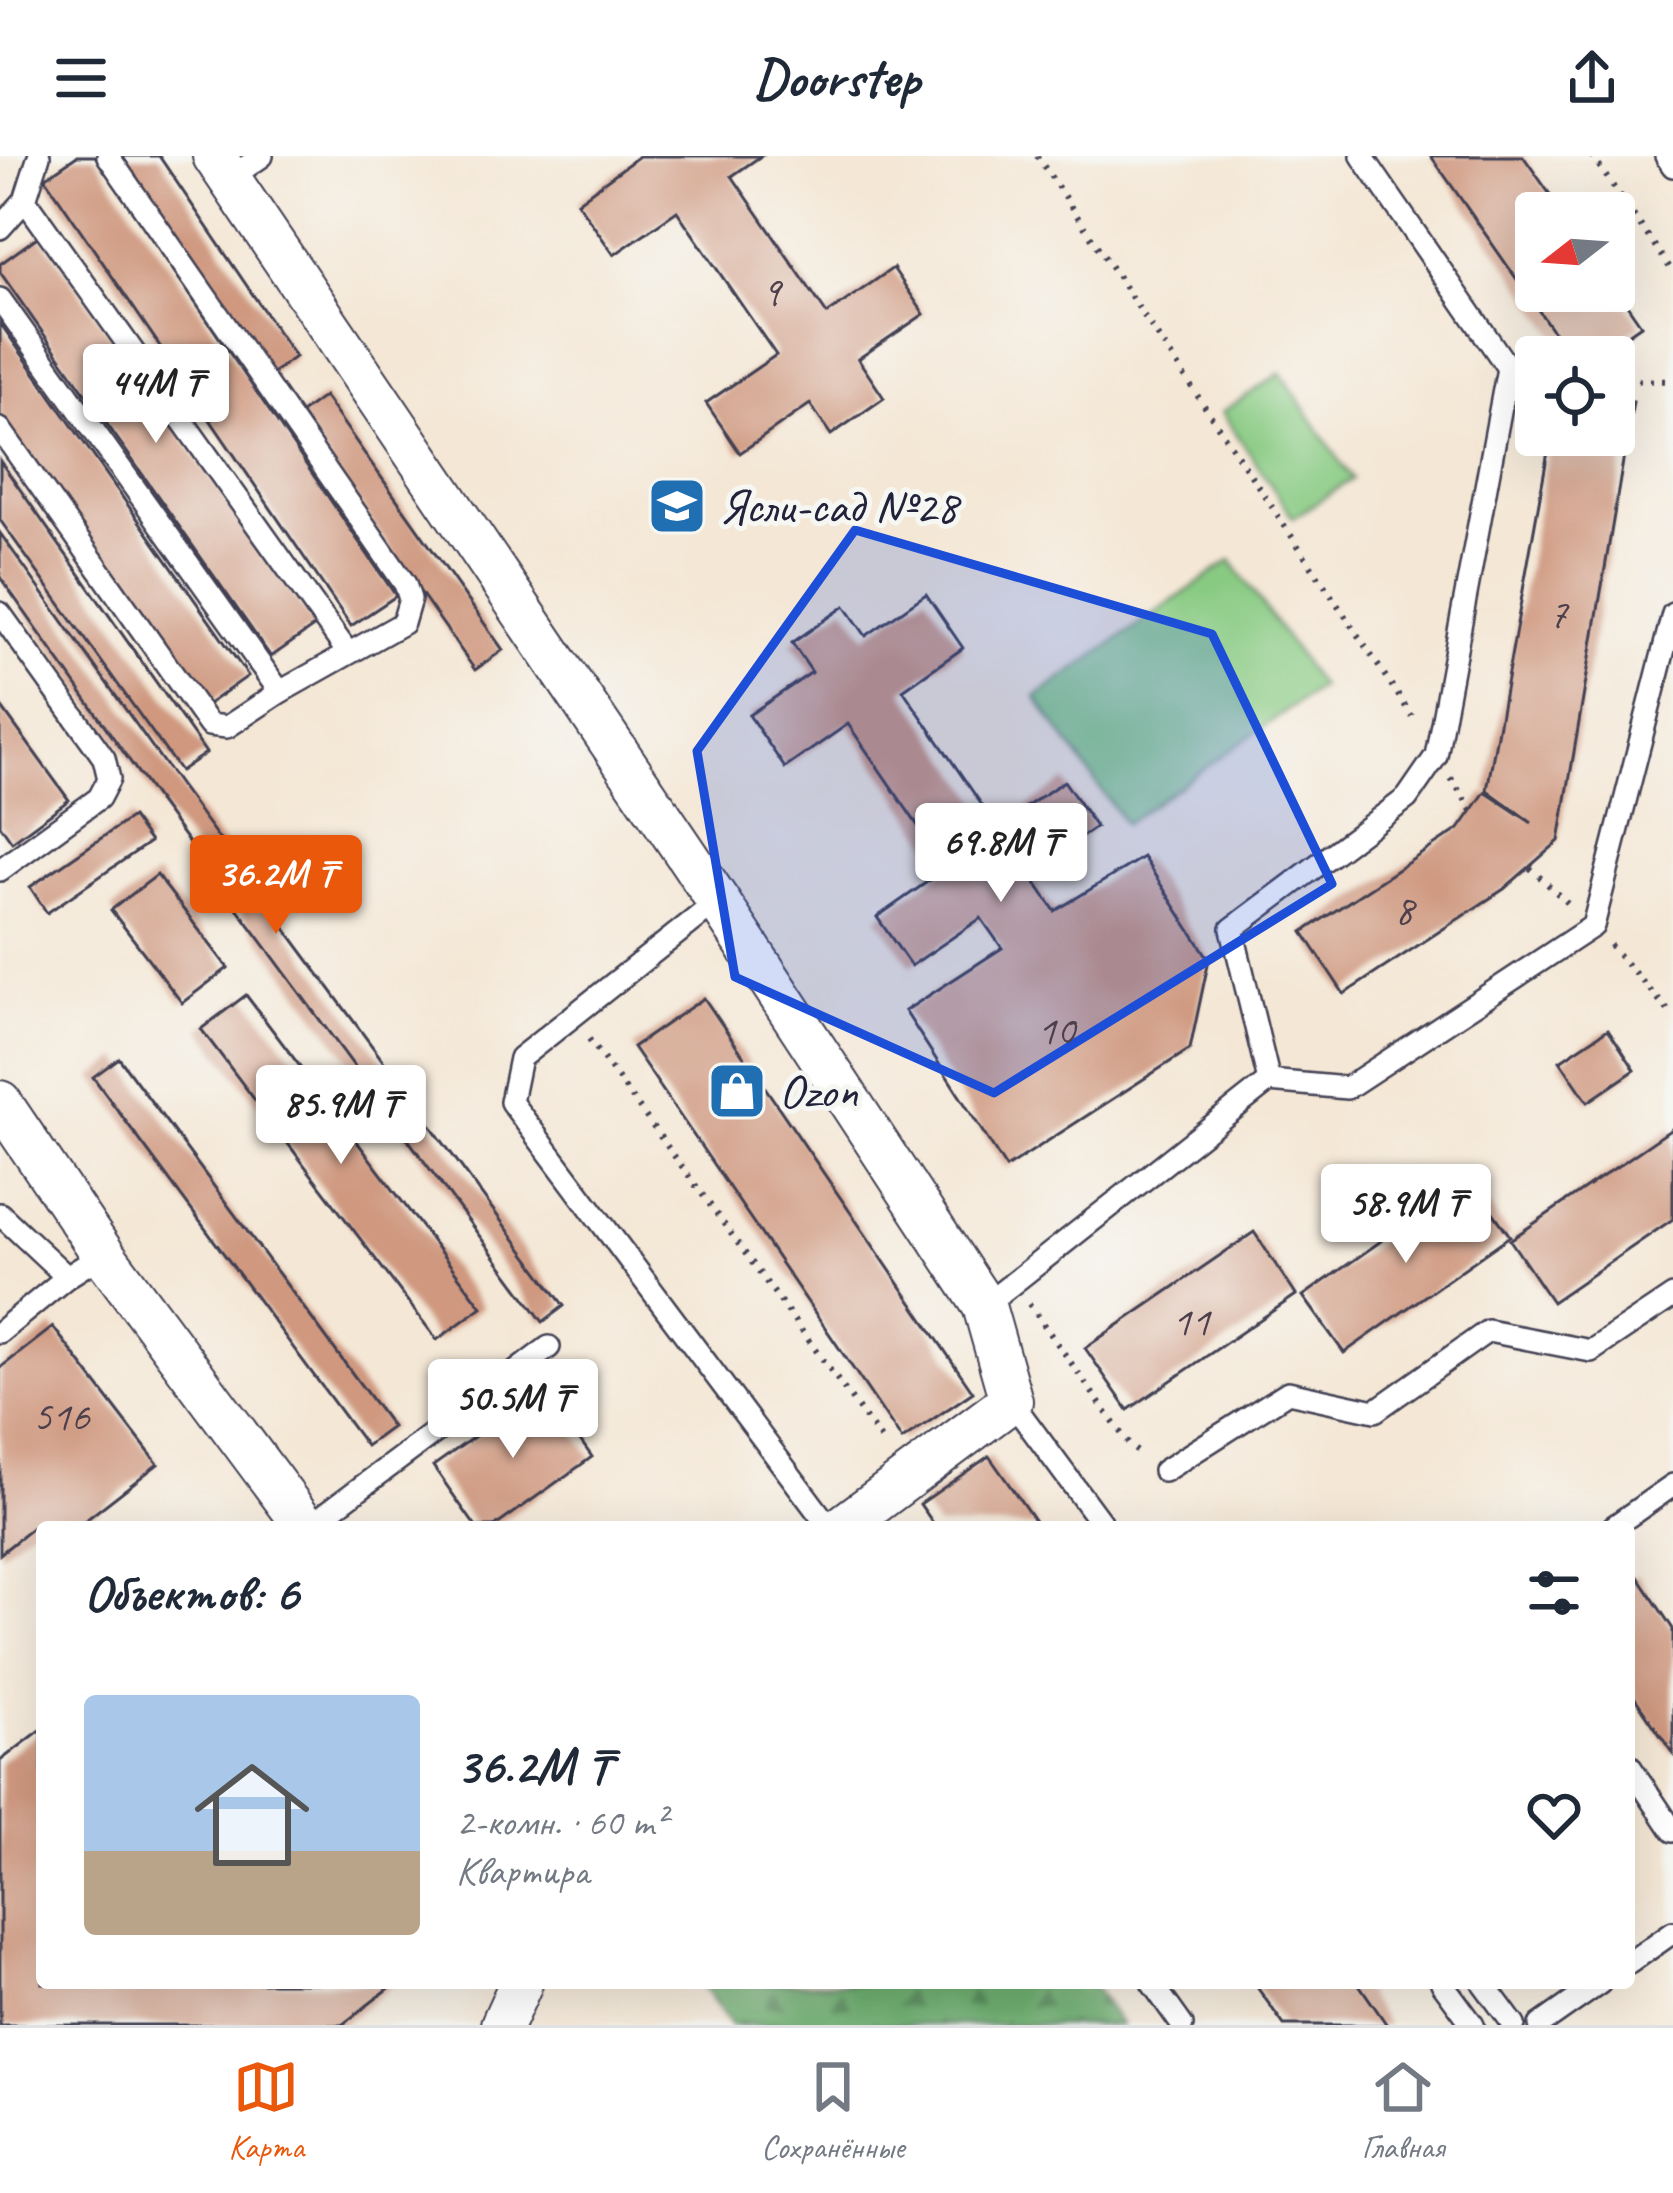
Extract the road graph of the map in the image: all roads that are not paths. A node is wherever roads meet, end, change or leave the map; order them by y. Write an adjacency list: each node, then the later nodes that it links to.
1 (39, 156): 7 (lane)
2 (108, 156): 13 (lane)
3 (1362, 156): 17 (lane)
4 (1666, 156): 6 (lane)
5 (235, 163): 16 (street)
6 (1673, 166)
7 (26, 200): 8 (lane); 13 (lane)
8 (0, 228)
9 (0, 298): 14 (lane)
10 (0, 429): 14 (lane)
11 (0, 613): 15 (lane)
12 (1673, 614): 17 (lane)
13 (348, 653): 14 (lane)
14 (280, 692)
15 (0, 870)
16 (718, 901): 21 (street); 30 (lane)
17 (1269, 1081): 21 (lane)
18 (0, 1102): 20 (street)
19 (0, 1214): 20 (lane)
20 (85, 1266): 23 (lane); 28 (street)
21 (998, 1294): 25 (street)
22 (1673, 1296): 26 (lane)
23 (0, 1332)
24 (549, 1347): 29 (lane)
25 (1011, 1401): 31 (street); 32 (lane)
26 (1164, 1471)
27 (1673, 1485): 33 (lane)
28 (302, 1521)
29 (315, 1521)
30 (825, 1521)
31 (850, 1521)
32 (1100, 1521)
33 (1622, 1521)
34 (1635, 1775): 35 (lane)
35 (1673, 1831)
36 (1673, 1932): 37 (lane)
37 (1635, 1959)
38 (518, 1989): 43 (street)
39 (1156, 1989): 44 (lane)
40 (1446, 1989): 45 (lane)
41 (1487, 1989): 46 (lane)
42 (1591, 1989): 47 (lane)
43 (502, 2025)
44 (1182, 2025)
45 (1473, 2025)
46 (1514, 2025)
47 (1540, 2025)

